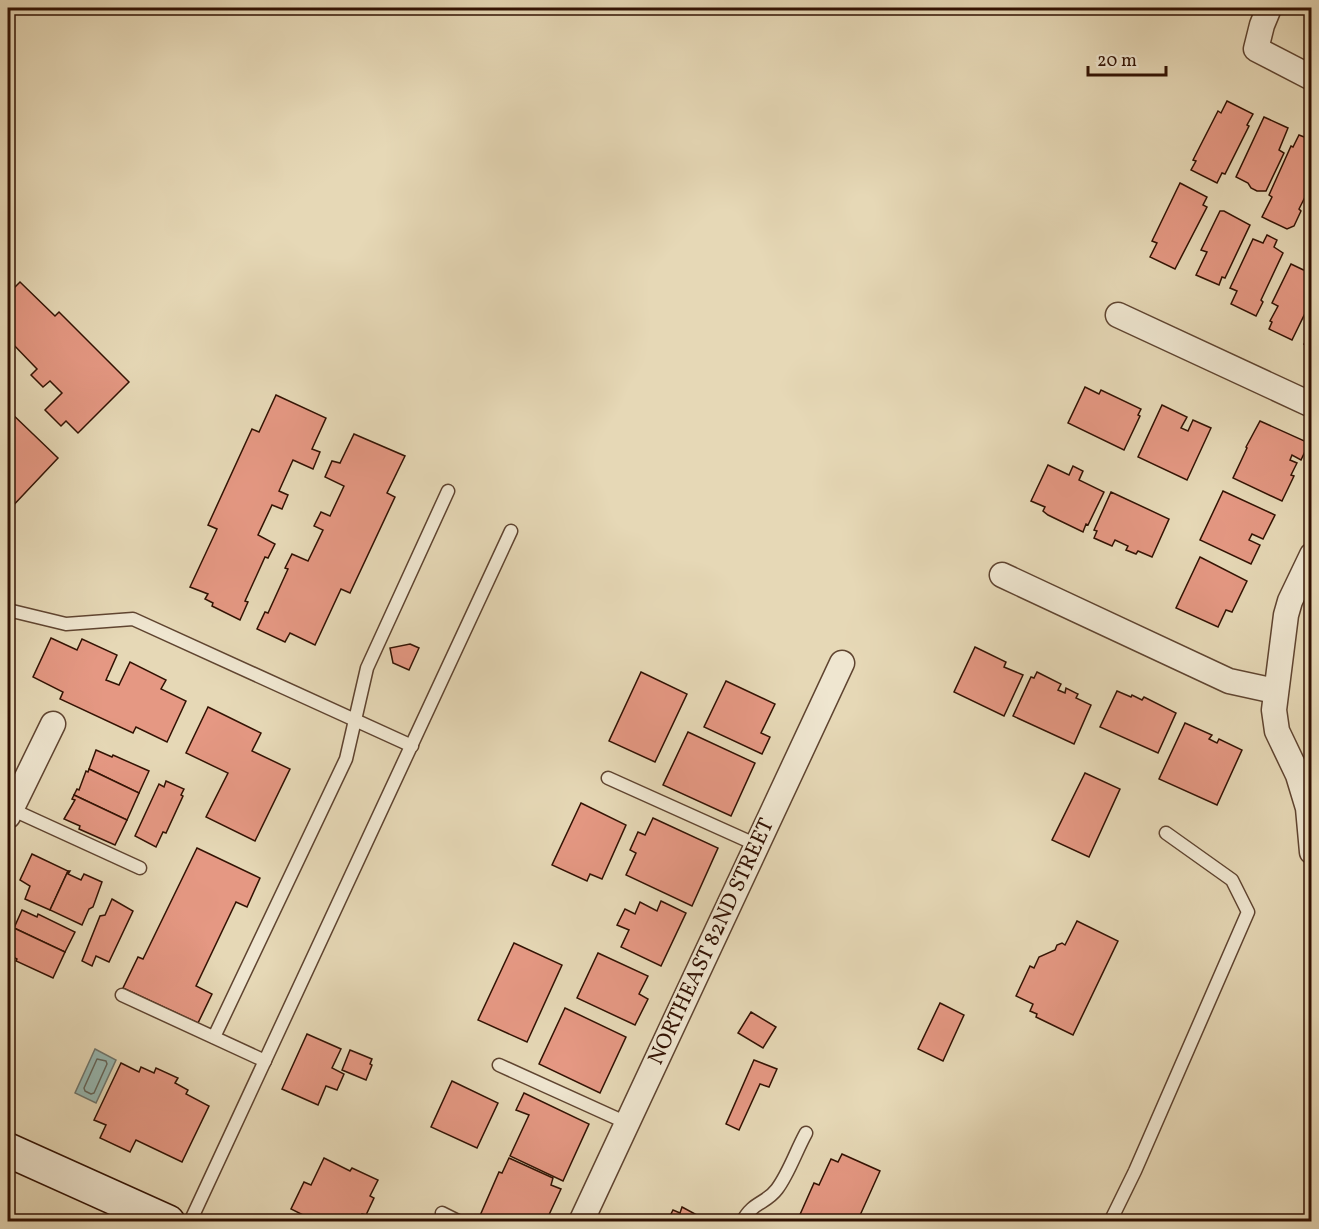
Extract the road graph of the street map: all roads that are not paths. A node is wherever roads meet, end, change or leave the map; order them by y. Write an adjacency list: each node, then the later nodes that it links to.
1 (1269, 8): 2 (street)
2 (1311, 78)
3 (1118, 315): 4 (street)
4 (1311, 405)
5 (448, 491): 12 (lane)
6 (511, 531): 14 (lane)
7 (1311, 555): 11 (street)
8 (1002, 575): 11 (street)
9 (8, 610): 12 (lane)
10 (842, 663): 19 (street, NORTHEAST 82ND STREET)
11 (1275, 691): 17 (street)
12 (354, 719): 14 (lane); 23 (lane)
13 (53, 724): 16 (street)
14 (412, 746): 24 (lane)
15 (608, 778): 19 (lane)
16 (9, 812): 21 (lane)
17 (1310, 822): 20 (street)
18 (1166, 833): 35 (lane)
19 (757, 845): 26 (street, NORTHEAST 82ND STREET)
20 (1311, 852)
21 (140, 868)
22 (122, 995): 23 (lane)
23 (214, 1037): 24 (lane)
24 (265, 1061): 31 (lane)
25 (499, 1065): 26 (lane)
26 (627, 1123): 33 (street, NORTHEAST 82ND STREET)
27 (806, 1133): 34 (lane)
28 (8, 1150): 30 (street)
29 (442, 1213): 32 (lane)
30 (168, 1221)
31 (190, 1221)
32 (460, 1221)
33 (581, 1221)
34 (742, 1221)
35 (1110, 1221)

